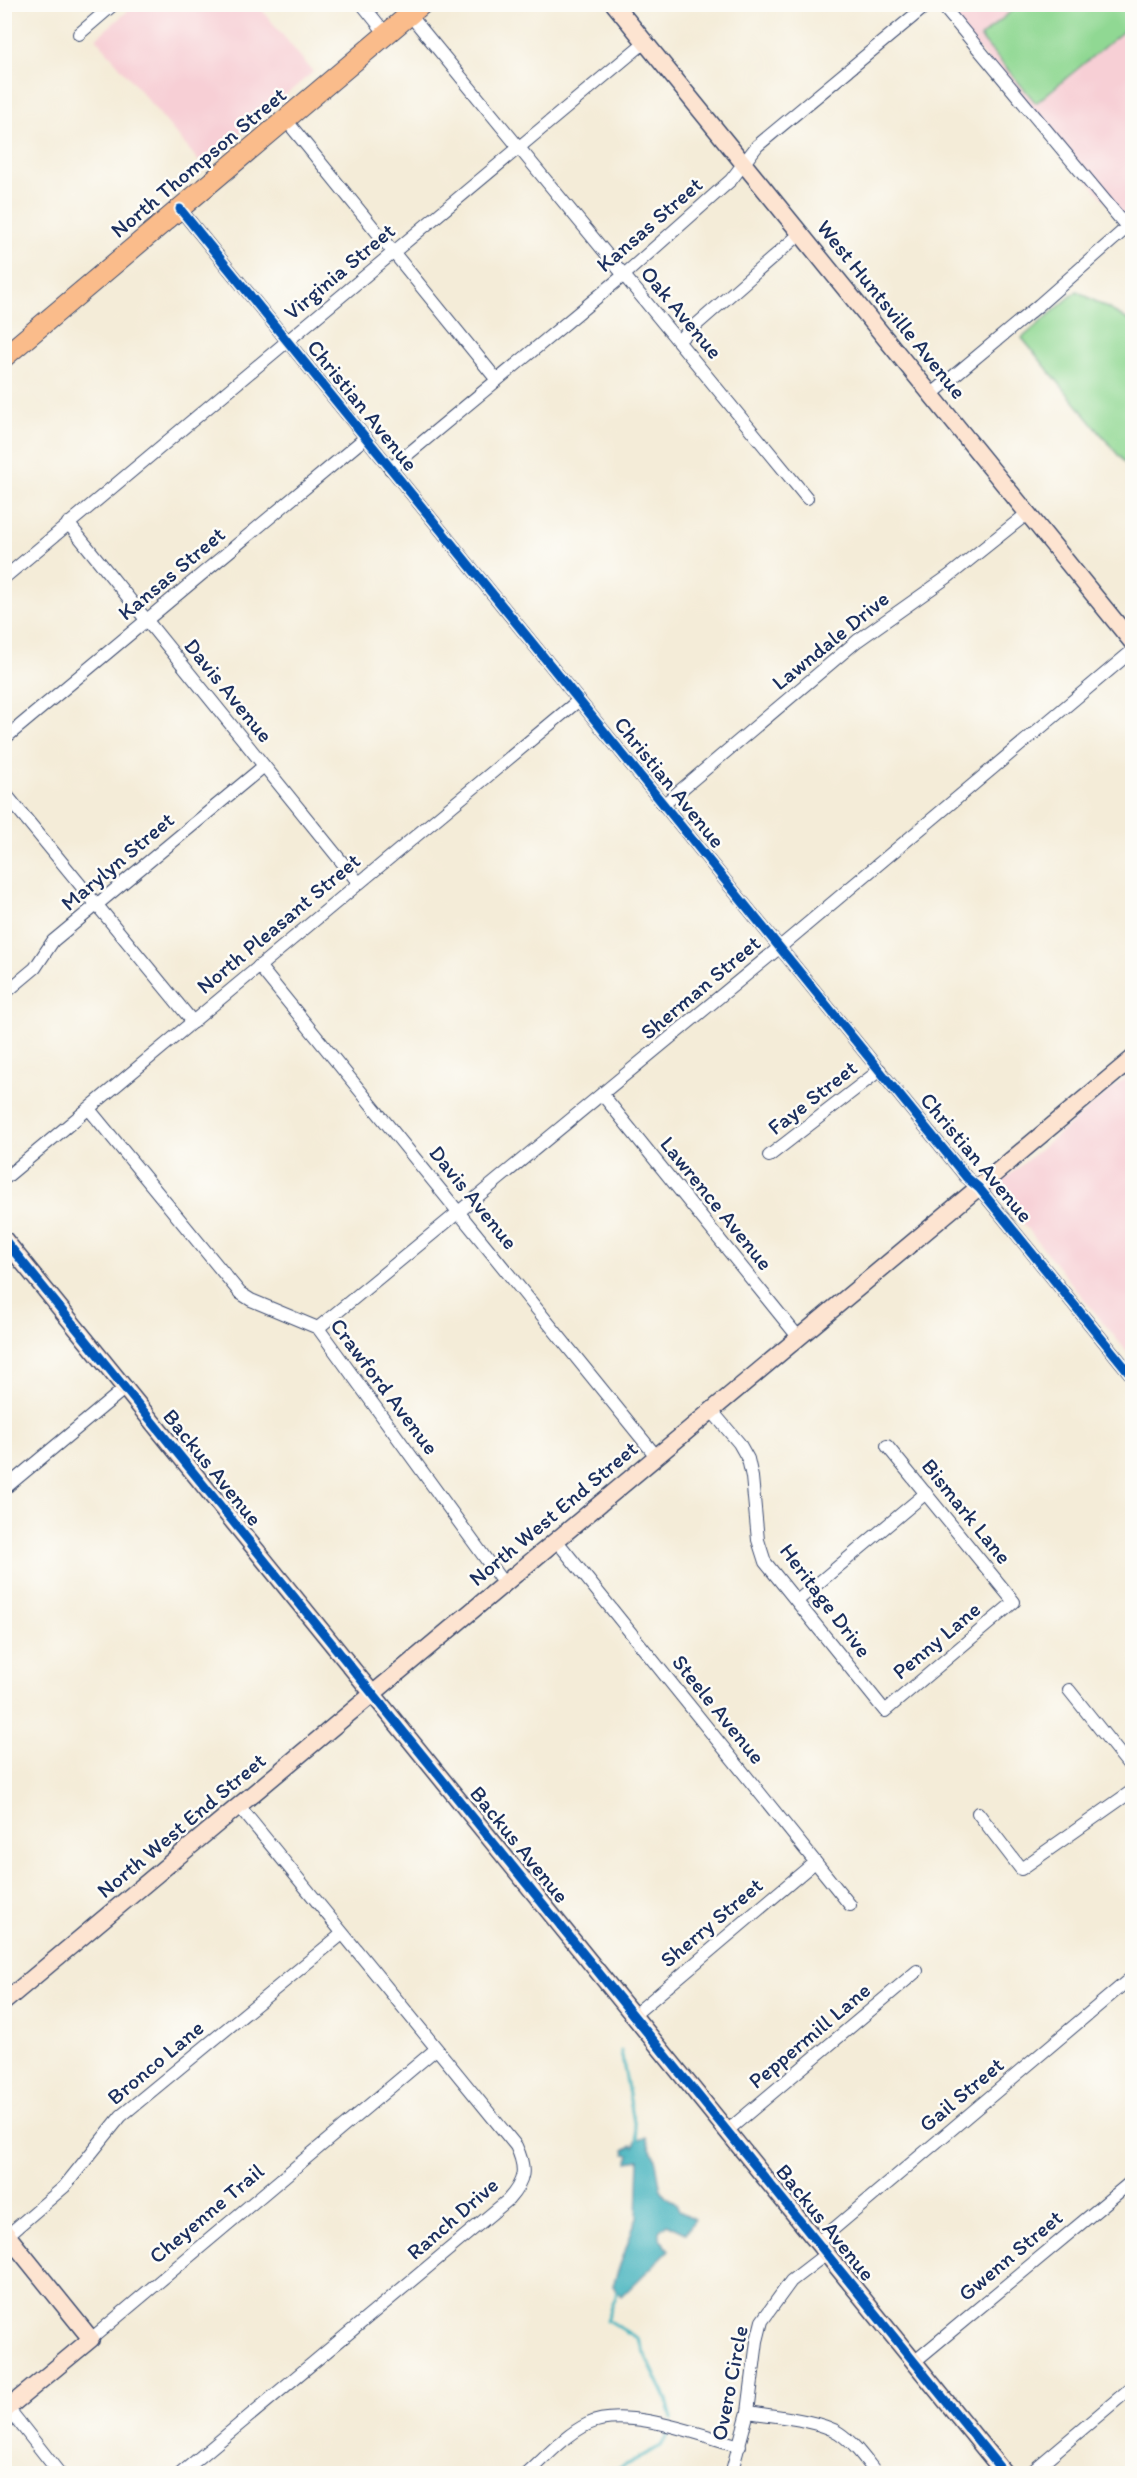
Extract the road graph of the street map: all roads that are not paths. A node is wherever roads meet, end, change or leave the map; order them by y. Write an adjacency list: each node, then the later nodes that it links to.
1 (114, 4): 7 (street)
2 (362, 4): 8 (street)
3 (614, 4): 9 (street, West Huntsville Avenue)
4 (928, 4): 12 (street, Kansas Street)
5 (941, 4): 14 (street)
6 (416, 10): 8 (main road, North Thompson Street); 11 (street, Oak Avenue)
7 (79, 34)
8 (386, 34): 10 (main road, North Thompson Street)
9 (645, 42): 11 (street, Virginia Street); 12 (street, West Huntsville Avenue)
10 (286, 120): 13 (main road, North Thompson Street); 16 (street)
11 (519, 148): 16 (street, Virginia Street); 17 (street, Oak Avenue)
12 (744, 163): 15 (street, West Huntsville Avenue); 17 (street, Kansas Street)
13 (180, 209): 19 (street, Christian Avenue); 20 (main road, North Thompson Street)
14 (1130, 225): 22 (street)
15 (801, 233): 18 (street); 22 (street, West Huntsville Avenue)
16 (394, 253): 19 (street, Virginia Street); 21 (street)
17 (624, 275): 18 (street, Oak Avenue); 21 (street, Kansas Street)
18 (679, 340): 25 (street, Oak Avenue)
19 (287, 342): 23 (street, Christian Avenue); 27 (street, Virginia Street)
20 (4, 357)
21 (498, 380): 24 (street, Kansas Street)
22 (932, 394): 26 (street, West Huntsville Avenue)
23 (365, 438): 24 (street, Christian Avenue); 29 (street, Kansas Street)
24 (390, 469): 32 (street, Christian Avenue)
25 (807, 498)
26 (1028, 513): 30 (street, West Huntsville Avenue); 36 (street, Lawndale Drive)
27 (68, 523): 28 (street, Virginia Street); 29 (street, Davis Avenue)
28 (4, 578)
29 (147, 621): 33 (street, Kansas Street); 34 (street, Davis Avenue)
30 (1132, 642)
31 (1132, 651): 39 (street, Sherman Street)
32 (579, 700): 36 (street, Christian Avenue); 37 (street, North Pleasant Street)
33 (4, 739)
34 (264, 766): 37 (street, Davis Avenue); 38 (street, Marylyn Street)
35 (4, 792): 38 (street)
36 (663, 805): 39 (street, Christian Avenue)
37 (357, 882): 40 (street, North Pleasant Street)
38 (96, 906): 41 (street, Marylyn Street); 42 (street)
39 (780, 947): 44 (street, Christian Avenue); 45 (street, Sherman Street)
40 (259, 966): 42 (street, North Pleasant Street); 50 (street, Davis Avenue)
41 (4, 994)
42 (193, 1022): 46 (street, North Pleasant Street)
43 (1132, 1059): 49 (street, North West End Street)
44 (880, 1070): 47 (street, Faye Street); 49 (street, Christian Avenue)
45 (602, 1094): 50 (street, Sherman Street); 53 (street, Lawrence Avenue)
46 (89, 1109): 48 (street, North Pleasant Street); 52 (street, Crawford Avenue)
47 (769, 1156)
48 (4, 1179)
49 (979, 1188): 53 (street, North West End Street); 54 (street, Christian Avenue)
50 (459, 1213): 52 (street, Sherman Street); 58 (street, Davis Avenue)
51 (4, 1239): 55 (street, Backus Avenue)
52 (318, 1328): 62 (street, Crawford Avenue)
53 (799, 1338): 56 (street, North West End Street)
54 (1132, 1376)
55 (124, 1389): 59 (street); 66 (street, Backus Avenue)
56 (711, 1410): 58 (street, North West End Street); 63 (street, Heritage Drive)
57 (887, 1446): 60 (street, Bismark Lane)
58 (656, 1456): 61 (street, North West End Street)
59 (4, 1489)
60 (926, 1493): 63 (street); 64 (street, Bismark Lane)
61 (556, 1540): 62 (street, North West End Street); 72 (street, Steele Avenue)
62 (504, 1584): 66 (street, North West End Street)
63 (797, 1601): 67 (street, Heritage Drive)
64 (1014, 1602): 67 (street, Penny Lane)
65 (1069, 1690): 68 (street)
66 (373, 1694): 70 (street, North West End Street); 78 (street, Backus Avenue)
67 (885, 1711)
68 (1132, 1769)
69 (1132, 1791): 71 (street)
70 (239, 1806): 74 (street, Ranch Drive); 77 (street, North West End Street)
71 (978, 1813)
72 (815, 1862): 73 (street, Steele Avenue); 78 (street, Sherry Street)
73 (850, 1905)
74 (342, 1934): 79 (street, Ranch Drive); 82 (street, Bronco Lane)
75 (917, 1971): 80 (street, Peppermill Lane)
76 (1132, 1977): 83 (street, Gail Street)
77 (4, 2002)
78 (634, 2014): 80 (street, Backus Avenue)
79 (436, 2049): 84 (street, Cheyenne Trail); 91 (street, Ranch Drive)
80 (728, 2130): 83 (street, Backus Avenue)
81 (1132, 2181): 85 (street, Gwenn Street)
82 (6, 2233): 84 (street)
83 (821, 2248): 85 (street, Backus Avenue); 88 (street, Overo Circle)
84 (91, 2339): 87 (street, Cheyenne Trail)
85 (914, 2362): 95 (street, Backus Avenue)
86 (1132, 2387): 96 (street)
87 (6, 2410): 90 (street)
88 (748, 2412): 89 (street, Overo Circle); 94 (street)
89 (740, 2446): 92 (street); 93 (street, Overo Circle)
90 (60, 2474)
91 (180, 2474)
92 (527, 2474)
93 (730, 2474)
94 (877, 2474)
95 (1005, 2474)
96 (1029, 2474)

